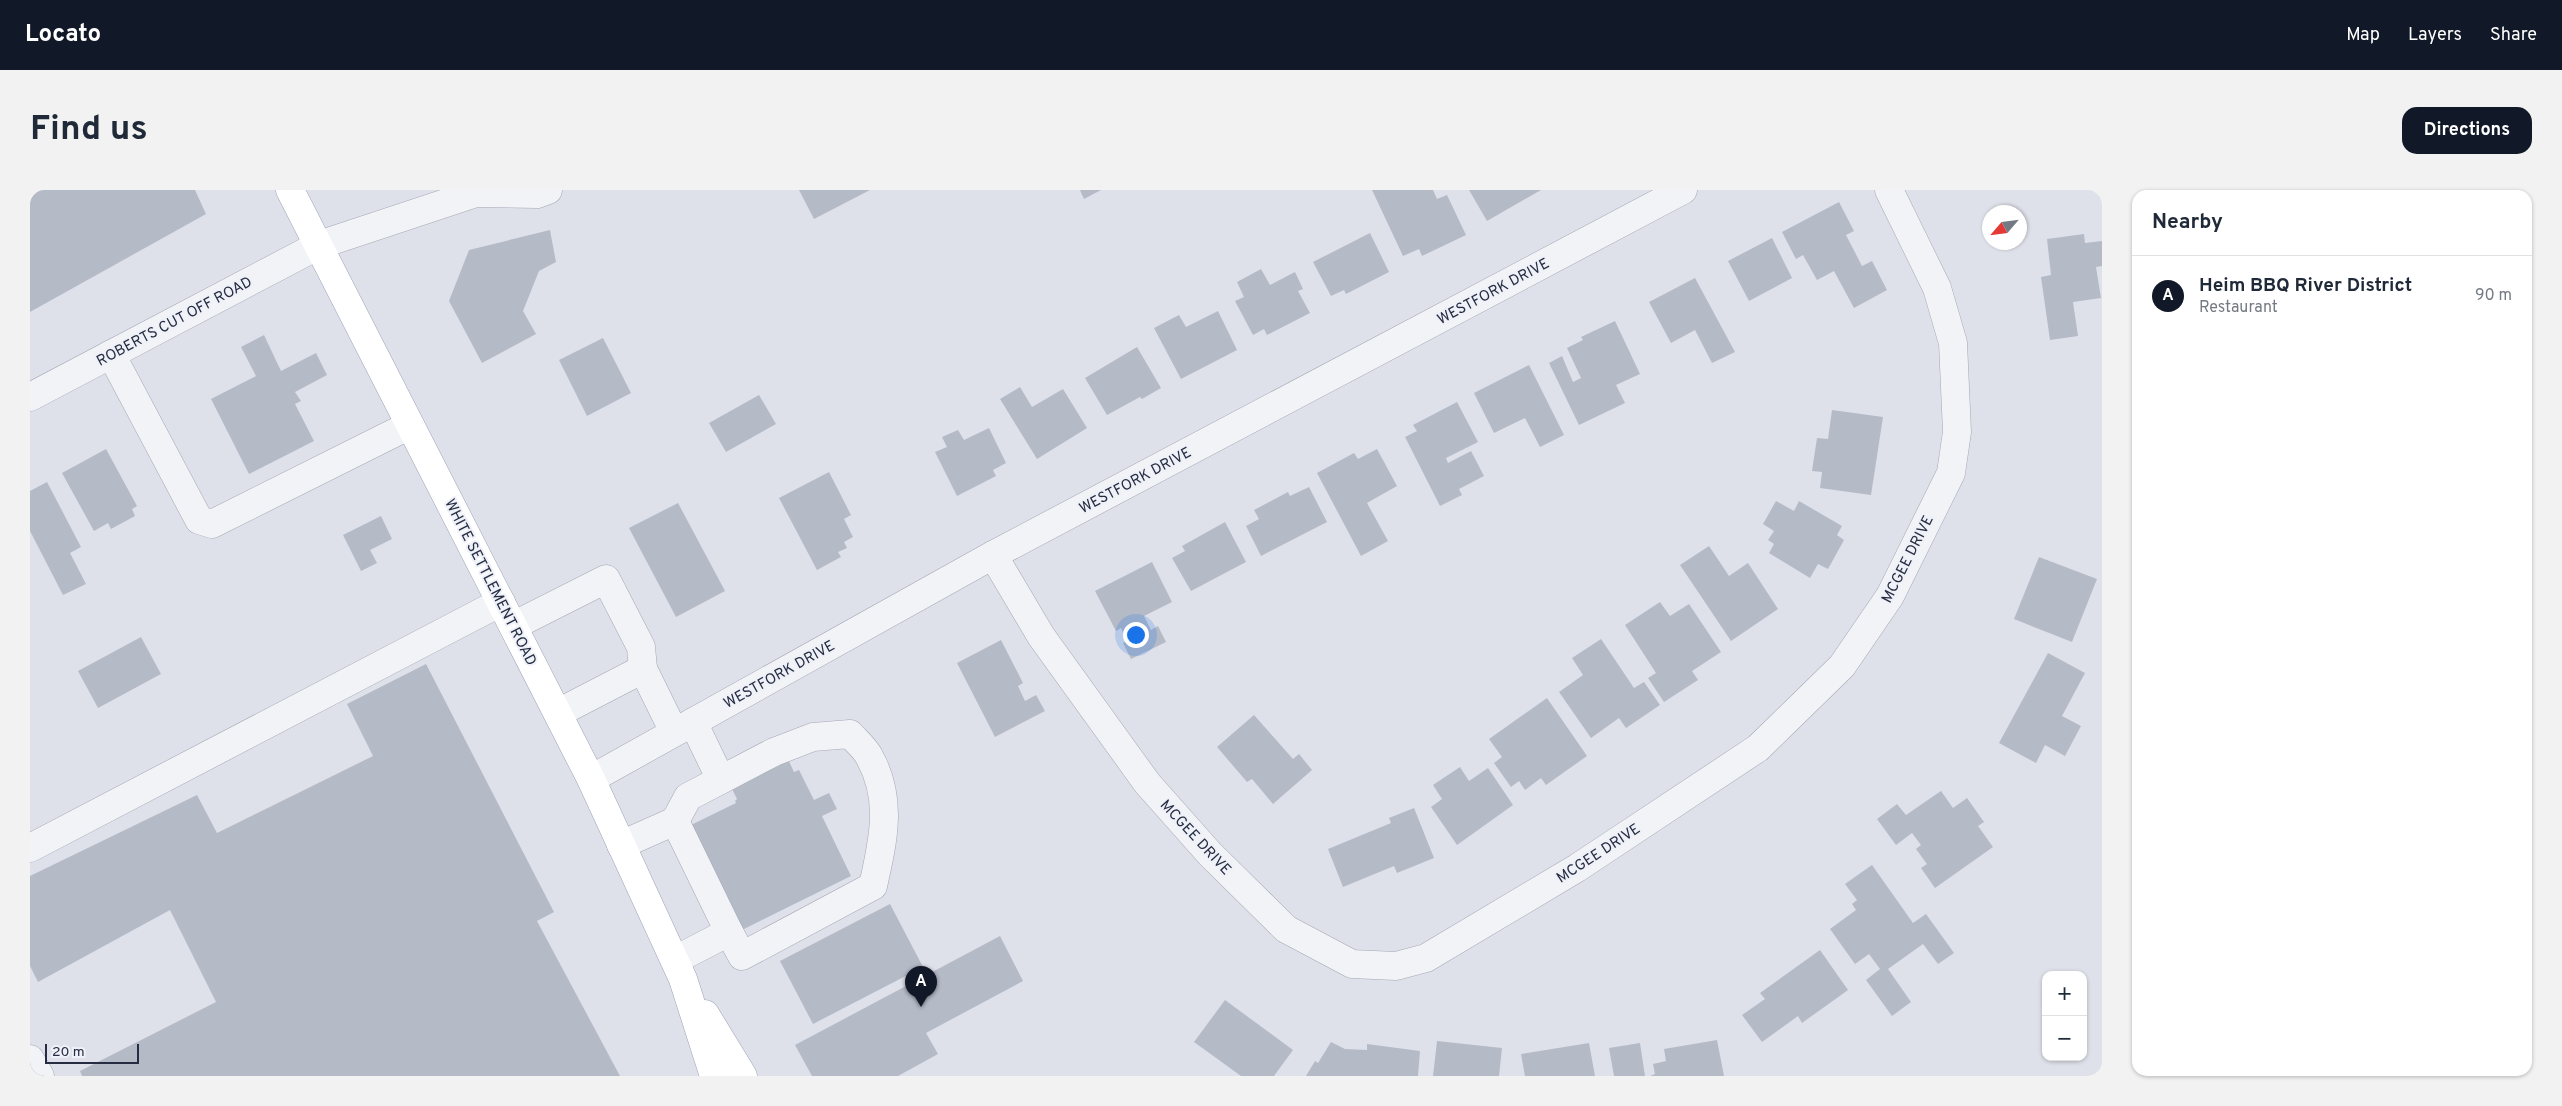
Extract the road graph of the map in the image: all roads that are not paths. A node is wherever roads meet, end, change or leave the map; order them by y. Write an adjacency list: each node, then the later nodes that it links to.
1 (290, 190): 5 (main road, WHITE SETTLEMENT ROAD)
2 (1683, 190): 9 (street, WESTFORK DRIVE)
3 (1889, 190): 9 (street, MCGEE DRIVE)
4 (533, 191): 5 (street, ROBERTS CUT OFF ROAD)
5 (318, 245): 6 (street, ROBERTS CUT OFF ROAD); 8 (main road, WHITE SETTLEMENT ROAD)
6 (111, 354): 7 (street, ROBERTS CUT OFF ROAD); 8 (street)
7 (30, 397)
8 (410, 425): 10 (main road, WHITE SETTLEMENT ROAD)
9 (994, 555): 14 (street, WESTFORK DRIVE)
10 (501, 602): 11 (main road, WHITE SETTLEMENT ROAD); 19 (street)
11 (513, 626): 12 (street); 13 (main road, WHITE SETTLEMENT ROAD)
12 (643, 669): 13 (street); 14 (street)
13 (558, 713): 15 (main road, WHITE SETTLEMENT ROAD)
14 (684, 727): 15 (street, WESTFORK DRIVE); 16 (street)
15 (591, 779): 18 (main road, WHITE SETTLEMENT ROAD)
16 (721, 780): 17 (street); 20 (street)
17 (675, 821): 18 (street); 20 (street)
18 (621, 845): 21 (main road, WHITE SETTLEMENT ROAD)
19 (30, 848)
20 (729, 932): 21 (street)
21 (679, 970): 24 (main road, WHITE SETTLEMENT ROAD); 25 (main road, WHITE SETTLEMENT ROAD)
22 (30, 1059): 23 (street)
23 (40, 1076)
24 (714, 1076)
25 (743, 1076)

